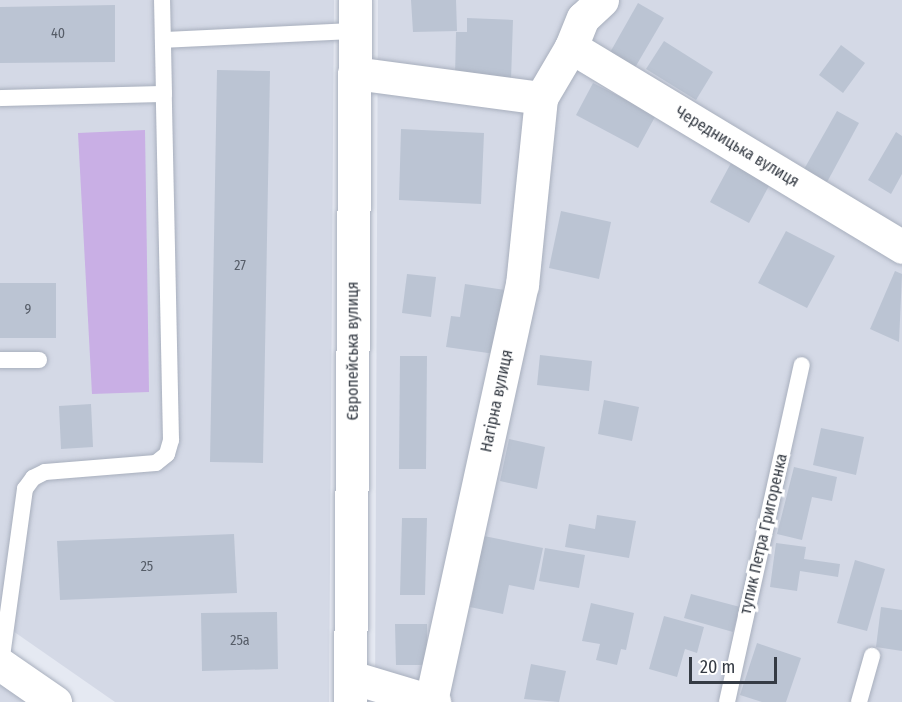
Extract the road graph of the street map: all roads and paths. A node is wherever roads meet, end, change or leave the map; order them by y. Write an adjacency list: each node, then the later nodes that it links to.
1 (162, 0): 4 (lane)
2 (602, 0): 5 (street, Нагірна вулиця)
3 (355, 15): 4 (lane); 6 (street, Європейська вулиця)
4 (163, 40): 7 (lane)
5 (571, 47): 9 (street, Нагірна вулиця); 10 (street, Чередницька вулиця)
6 (354, 73): 9 (street); 16 (street, Європейська вулиця)
7 (164, 94): 8 (lane); 15 (lane)
8 (0, 98)
9 (541, 98): 18 (street, Нагірна вулиця)
10 (902, 247)
11 (0, 360): 12 (lane)
12 (39, 360)
13 (802, 365): 19 (lane, тупик Петра Григоренка)
14 (872, 656): 20 (lane)
15 (1, 664): 17 (street)
16 (351, 689): 18 (street)
17 (55, 702)
18 (433, 702)
19 (727, 702)
20 (859, 702)

